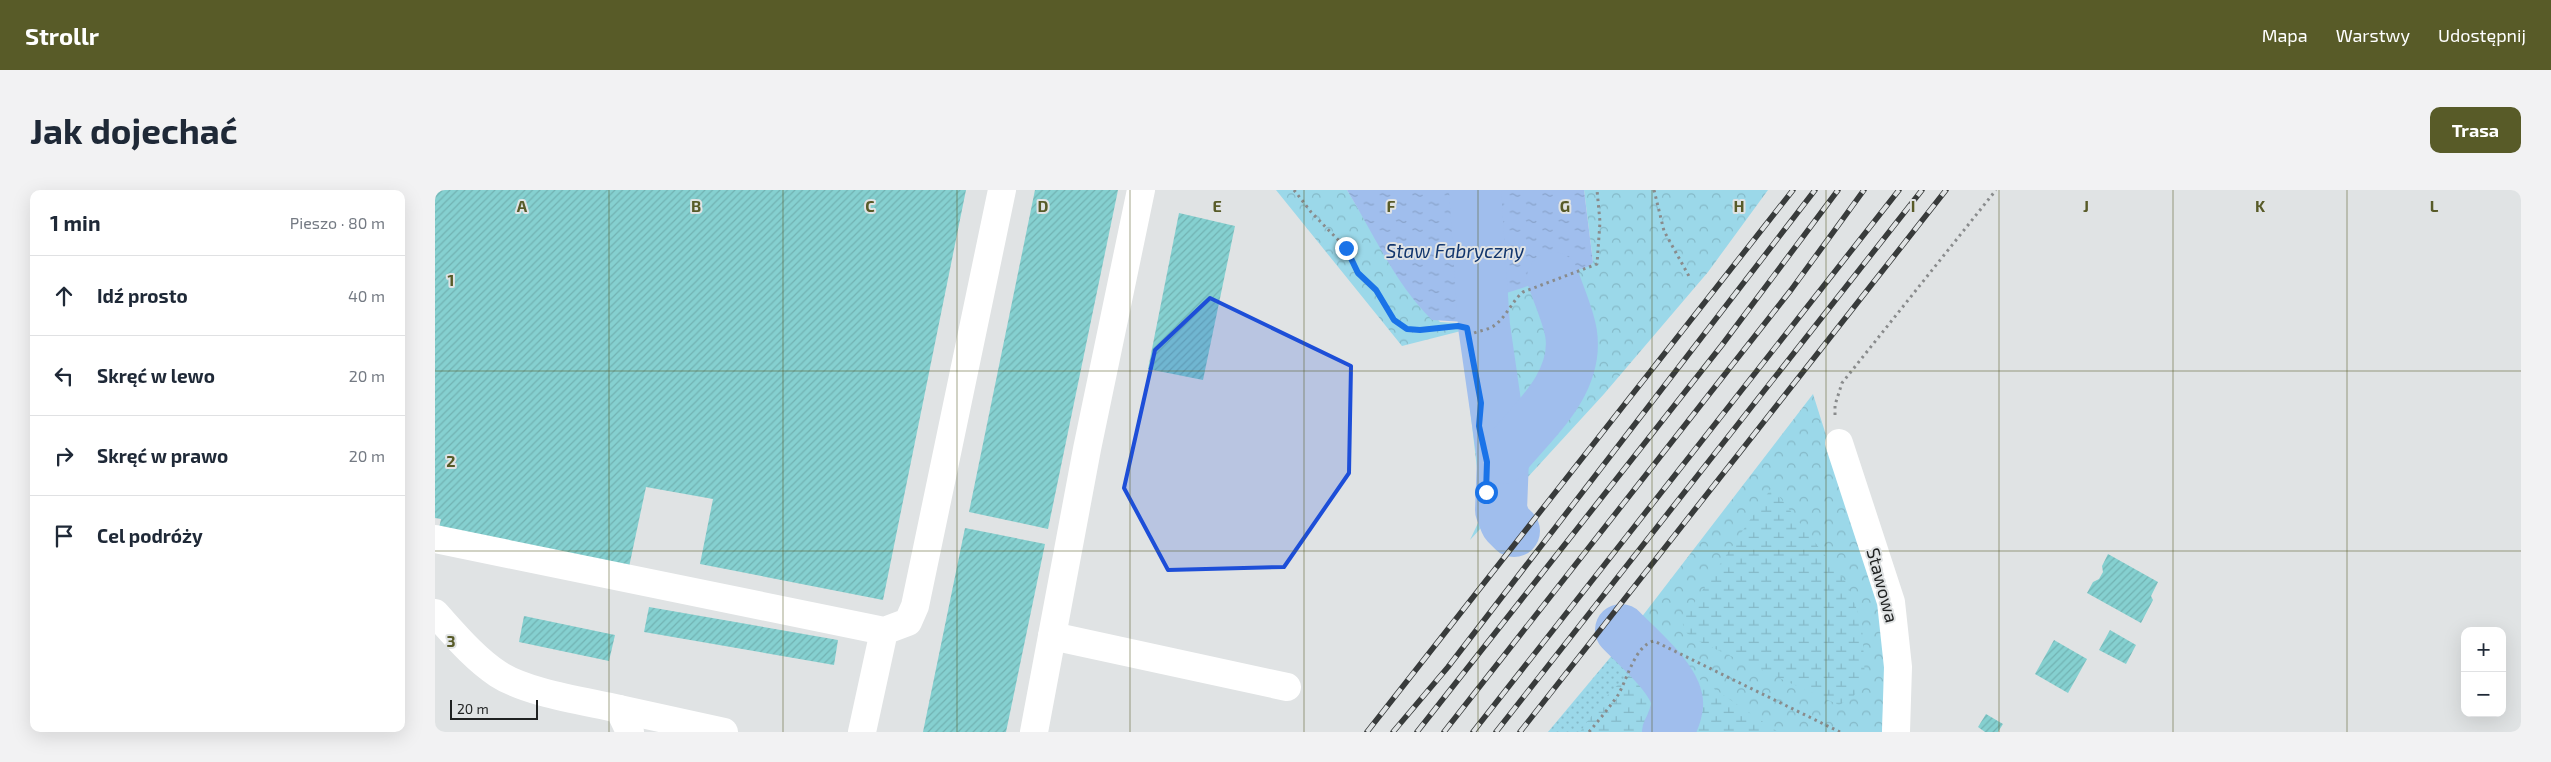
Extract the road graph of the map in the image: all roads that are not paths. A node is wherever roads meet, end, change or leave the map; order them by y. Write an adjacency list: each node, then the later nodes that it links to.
1 (1002, 190): 6 (street)
2 (1141, 190): 7 (street)
3 (1839, 443): 13 (street, Stawowa)
4 (435, 539): 6 (street)
5 (435, 613): 9 (street)
6 (883, 631): 11 (street)
7 (1052, 636): 8 (street); 12 (street)
8 (1287, 687)
9 (624, 721): 10 (street)
10 (724, 732)
11 (863, 732)
12 (1034, 732)
13 (1896, 732)

